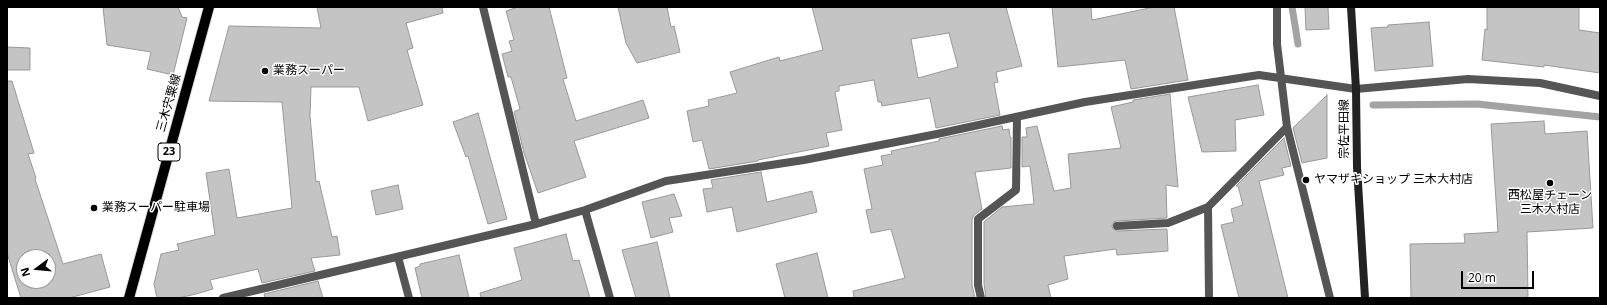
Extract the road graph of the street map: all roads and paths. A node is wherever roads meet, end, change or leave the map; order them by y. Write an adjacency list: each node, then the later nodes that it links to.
1 (209, 7): 16 (main road, 三木宍粟線 / 23)
2 (483, 7): 12 (street)
3 (1278, 7): 5 (street)
4 (1351, 7): 6 (main road, 宗佐平田線)
5 (1281, 79): 6 (street); 8 (street); 9 (street)
6 (1356, 89): 7 (street); 23 (main road, 宗佐平田線)
7 (1600, 96)
8 (1017, 117): 11 (street); 20 (street)
9 (1287, 127): 10 (street); 22 (street)
10 (1208, 207): 13 (street); 21 (street)
11 (585, 210): 12 (street); 19 (street)
12 (536, 224): 14 (street)
13 (1117, 226)
14 (398, 257): 15 (street); 18 (street)
15 (253, 295): 17 (street)
16 (129, 298)
17 (223, 298)
18 (409, 298)
19 (610, 298)
20 (981, 298)
21 (1209, 298)
22 (1330, 298)
23 (1365, 298)

